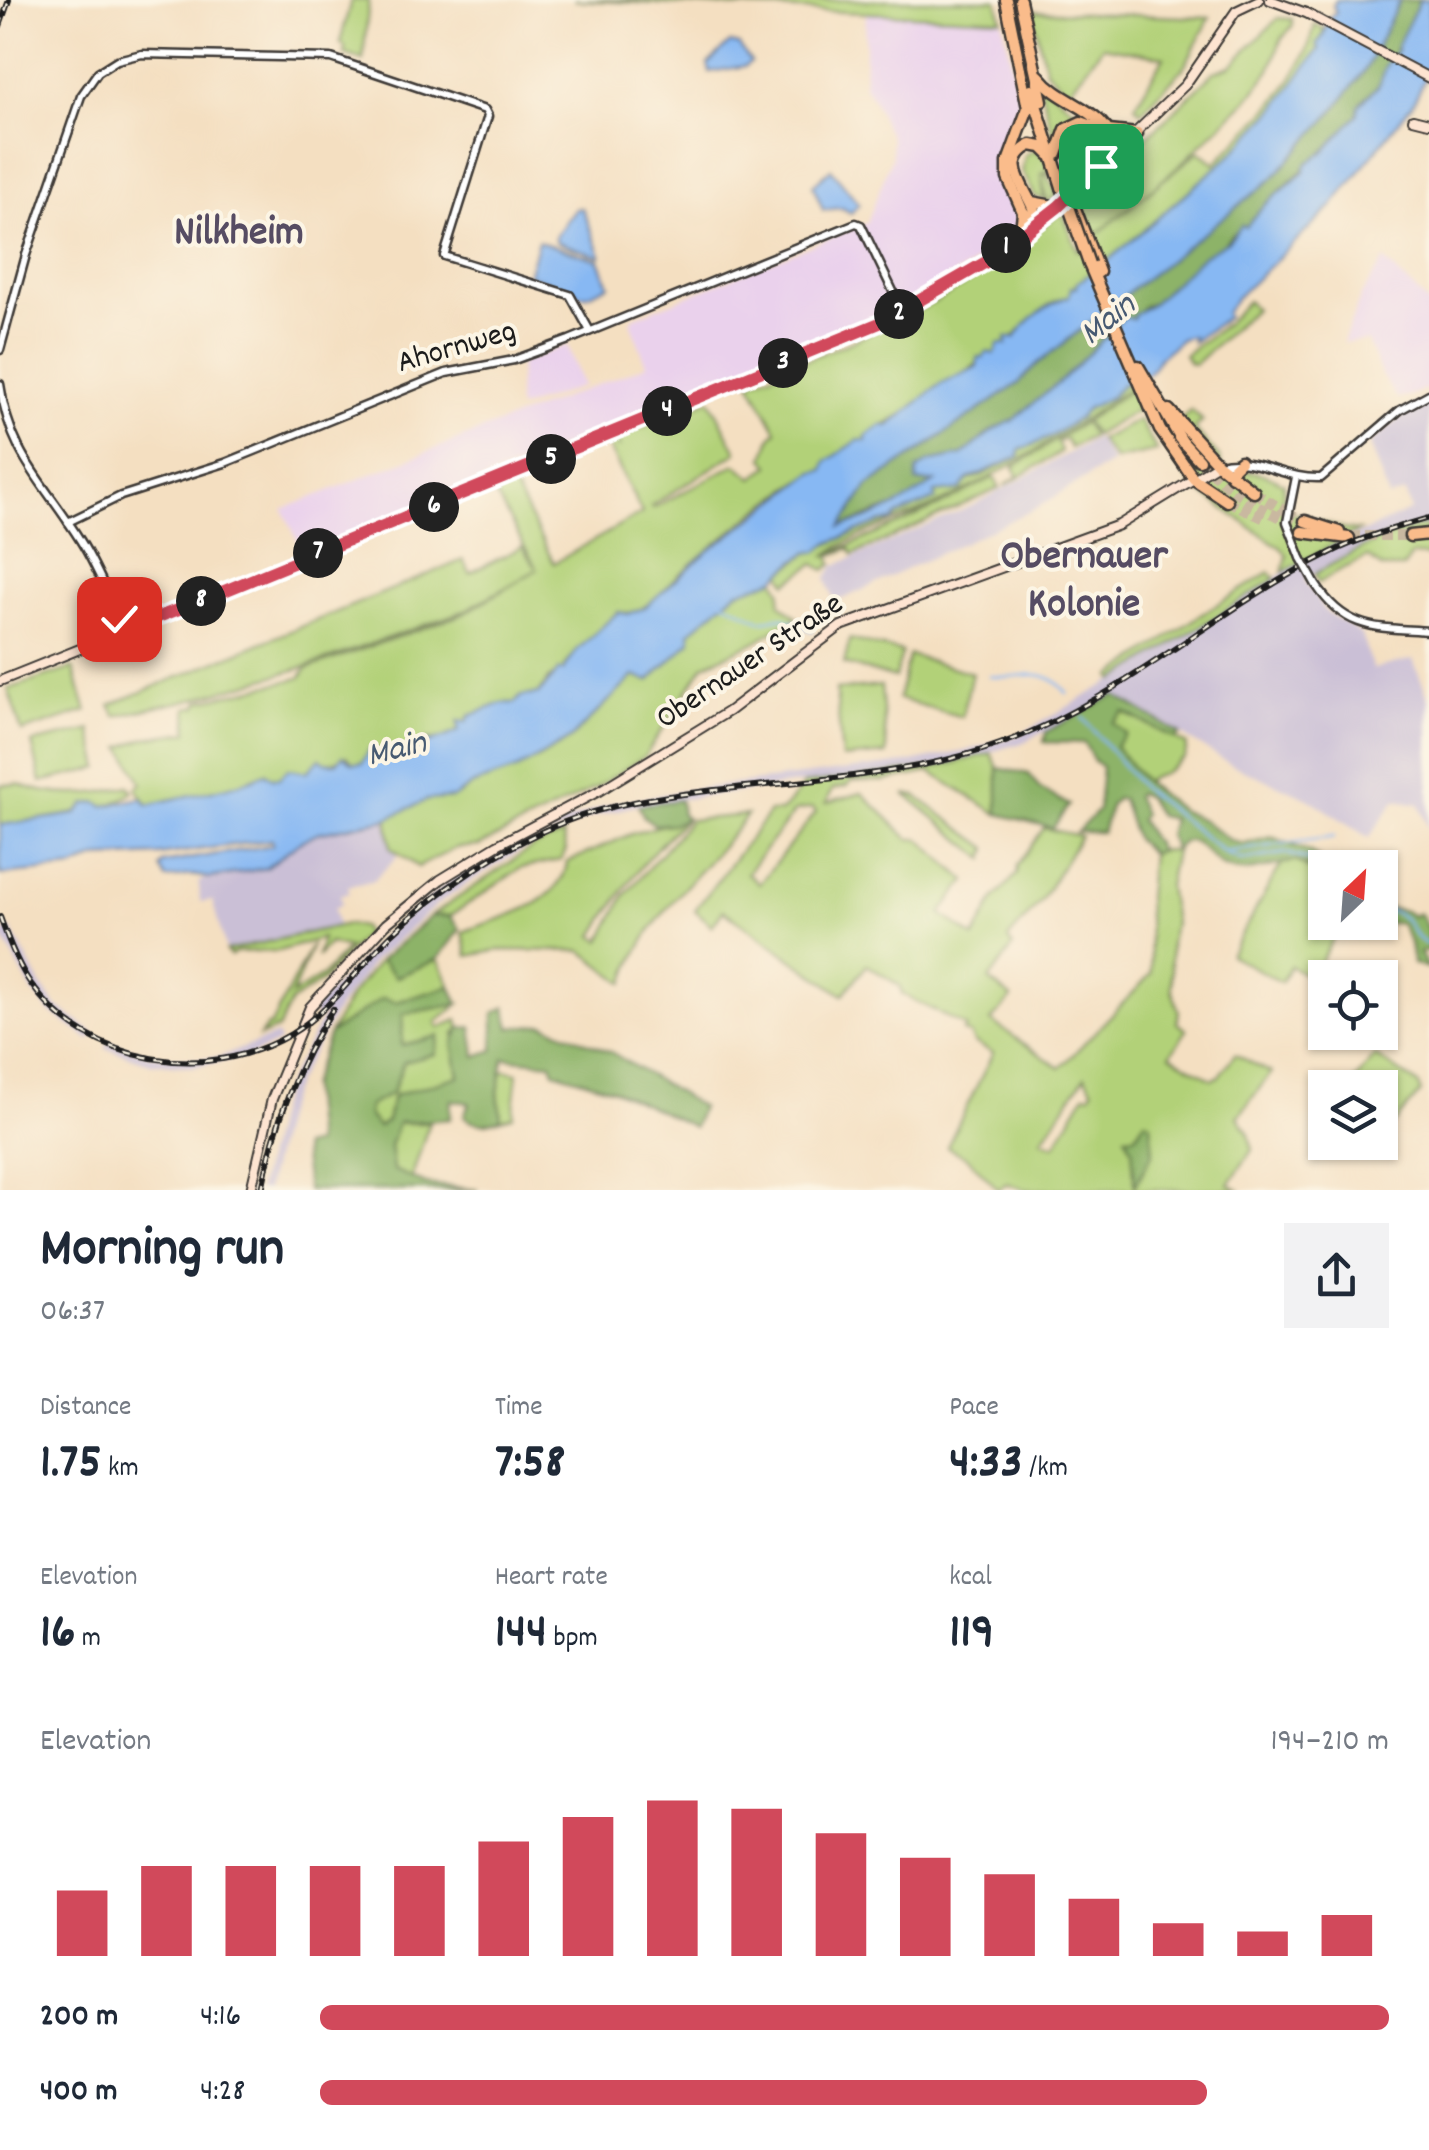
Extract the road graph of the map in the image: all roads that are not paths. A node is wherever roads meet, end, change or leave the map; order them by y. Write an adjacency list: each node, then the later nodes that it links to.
1 (1237, 0): 5 (main road)
2 (1274, 0): 8 (main road)
3 (1012, 1): 6 (highway); 7 (highway)
4 (1252, 1): 5 (main road)
5 (1236, 11): 12 (main road)
6 (1020, 59): 7 (highway); 17 (highway)
7 (1030, 71): 11 (highway); 14 (highway)
8 (1429, 78)
9 (1415, 116): 10 (main road)
10 (1429, 121)
11 (1105, 134): 12 (highway); 13 (highway); 14 (highway); 15 (highway)
12 (1137, 134): 13 (main road)
13 (1117, 152): 15 (main road)
14 (1055, 156): 16 (highway); 17 (highway)
15 (1101, 166): 18 (main road)
16 (1064, 185): 27 (highway, bridge); 27 (highway, bridge)
17 (1027, 207): 18 (highway); 19 (highway); 20 (highway)
18 (1058, 207): 19 (main road)
19 (1036, 224): 20 (main road)
20 (1020, 237): 22 (main road)
21 (895, 292): 22 (street); 23 (street); 24 (street, Ahornweg)
22 (920, 303): 23 (main road)
23 (903, 312): 41 (main road)
24 (590, 331): 25 (street); 36 (street, Ahornweg)
25 (0, 350)
26 (0, 384): 36 (street)
27 (1144, 386): 29 (highway); 29 (highway); 32 (highway)
28 (1429, 394): 33 (street)
29 (1198, 453): 31 (highway)
30 (1240, 461): 31 (highway); 33 (street)
31 (1225, 467): 32 (main road, Obernauer Straße); 34 (highway)
32 (1187, 470): 35 (highway); 44 (main road, Obernauer Straße)
33 (1296, 477): 42 (street, bridge)
34 (1254, 492)
35 (1227, 501)
36 (68, 522): 41 (street)
37 (1303, 527): 39 (highway)
38 (1429, 534): 40 (highway)
39 (1350, 536)
40 (1410, 536)
41 (124, 630): 43 (main road)
42 (1429, 631)
43 (0, 681)
44 (251, 1190)

